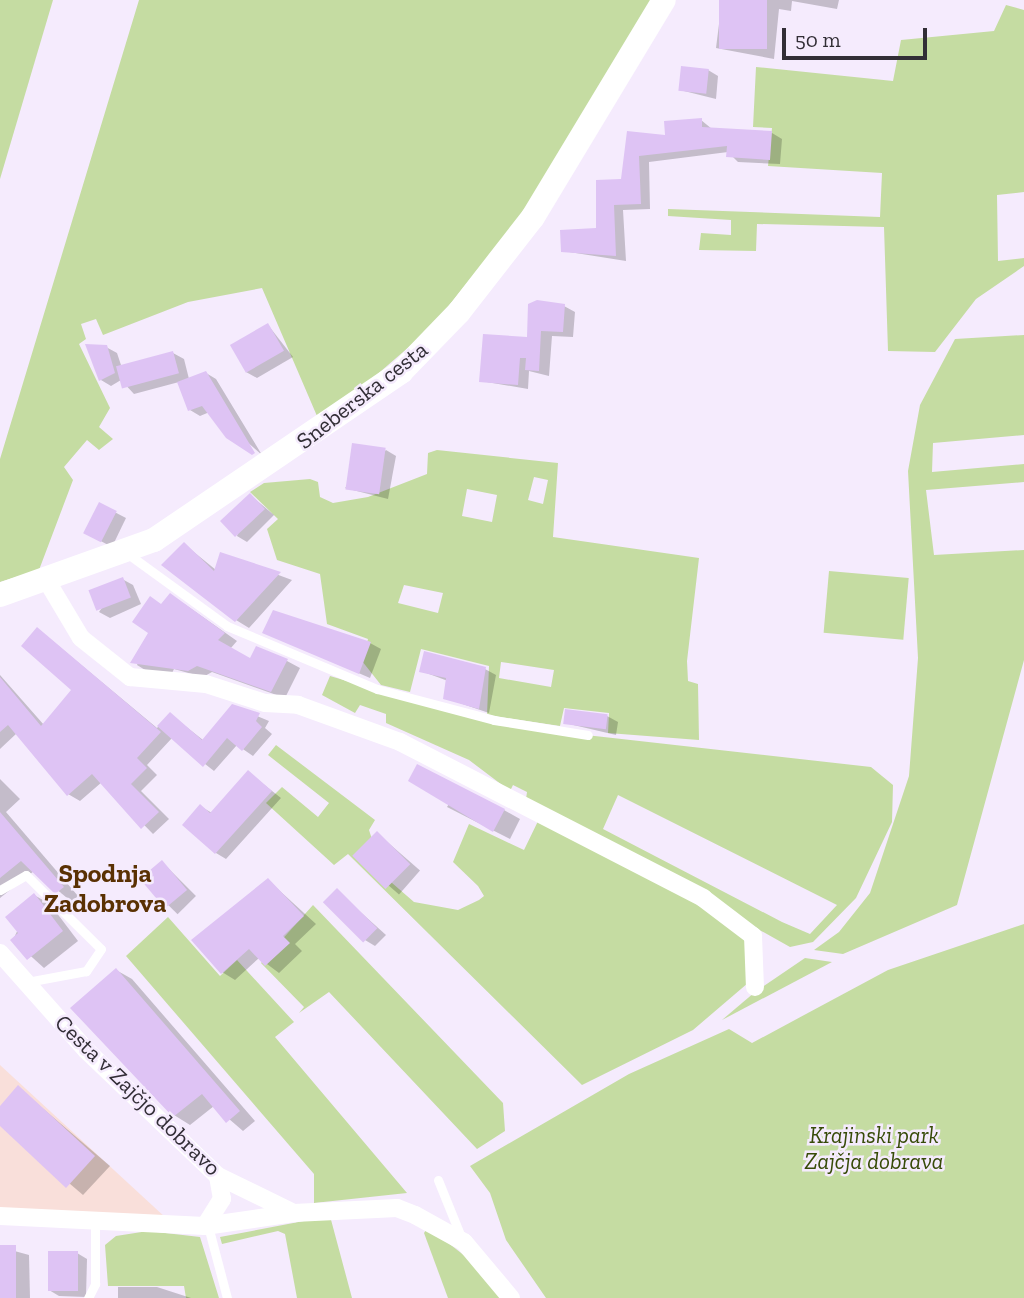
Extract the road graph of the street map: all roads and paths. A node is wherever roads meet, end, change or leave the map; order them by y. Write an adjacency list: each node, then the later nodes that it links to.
1 (664, 0): 2 (street, Sneberska cesta)
2 (128, 554): 3 (street, Sneberska cesta); 5 (lane)
3 (47, 581): 4 (street, Sneberska cesta); 9 (street)
4 (0, 595)
5 (588, 735)
6 (0, 890): 8 (lane)
7 (0, 953): 8 (street, Cesta v Zajčjo dobravo)
8 (25, 982): 10 (street, Cesta v Zajčjo dobravo)
9 (755, 987)
10 (218, 1176): 12 (street, Cesta v Zajčjo dobravo); 15 (street)
11 (438, 1180): 16 (lane)
12 (294, 1213): 15 (street, Cesta v Zajčjo dobravo); 16 (street, Cesta v Zajčjo dobravo)
13 (0, 1216): 14 (street, Cesta v Zajčjo dobravo)
14 (95, 1220): 15 (street, Cesta v Zajčjo dobravo); 17 (lane)
15 (207, 1226): 18 (lane)
16 (464, 1242): 19 (street, Cesta v Zajčjo dobravo)
17 (88, 1298)
18 (227, 1298)
19 (511, 1298)

